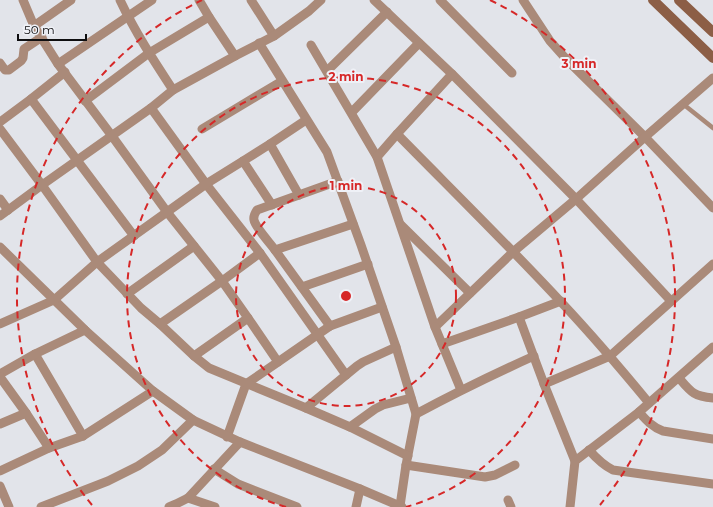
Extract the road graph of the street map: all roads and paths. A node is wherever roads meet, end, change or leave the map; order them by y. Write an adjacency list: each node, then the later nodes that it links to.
1 (23, 0): 16 (street)
2 (71, 0): 16 (street)
3 (120, 0): 14 (street)
4 (152, 0): 14 (street)
5 (199, 0): 15 (street)
6 (251, 0): 18 (street)
7 (321, 0): 18 (street)
8 (374, 0): 13 (street)
9 (440, 0): 30 (street)
10 (523, 0): 47 (street)
11 (653, 0): 25 (main road)
12 (679, 0): 17 (main road)
13 (387, 12): 21 (street); 28 (street)
14 (128, 17): 23 (street); 27 (street)
15 (209, 17): 23 (street); 24 (street)
16 (34, 26): 19 (street)
17 (713, 32)
18 (274, 36): 20 (street)
19 (42, 37): 26 (street); 27 (street)
20 (259, 43): 24 (street); 33 (street)
21 (419, 43): 31 (street); 39 (street)
22 (311, 45): 28 (street)
23 (149, 54): 34 (street); 36 (street)
24 (235, 56): 34 (street)
25 (713, 58)
26 (0, 63)
27 (58, 64): 29 (street)
28 (327, 71): 39 (street)
29 (65, 72): 35 (street); 36 (street)
30 (512, 73)
31 (452, 74): 45 (street); 57 (street)
32 (713, 78): 37 (street)
33 (282, 81): 40 (street); 44 (street)
34 (173, 90): 38 (street)
35 (31, 99): 41 (street); 50 (street)
36 (85, 101): 46 (street)
37 (683, 104): 42 (lane); 47 (street)
38 (151, 108): 46 (street); 53 (street)
39 (352, 112): 49 (street)
40 (306, 120): 48 (street); 52 (street)
41 (0, 122)
42 (713, 128)
43 (0, 129): 54 (street)
44 (202, 129)
45 (397, 134): 49 (street); 69 (street)
46 (112, 136): 50 (street); 61 (street)
47 (645, 137): 57 (street); 59 (street)
48 (270, 144): 51 (street); 55 (street)
49 (377, 157): 64 (street)
50 (76, 160): 54 (street); 65 (street)
51 (243, 161): 53 (street); 58 (street)
52 (338, 181): 55 (street); 63 (street)
53 (206, 184): 61 (street); 70 (street)
54 (42, 185): 60 (street); 71 (street)
55 (299, 195): 58 (street)
56 (0, 199): 60 (street)
57 (576, 199): 69 (street); 80 (street)
58 (272, 205): 68 (street)
59 (713, 208)
60 (8, 210): 62 (street)
61 (167, 212): 65 (street); 66 (street)
62 (0, 216)
63 (353, 224): 68 (street); 72 (street)
64 (400, 224): 76 (street); 87 (street)
65 (134, 236): 71 (street)
66 (194, 246): 74 (street); 77 (street)
67 (0, 247): 78 (street)
68 (276, 250): 75 (street)
69 (513, 252): 76 (street); 79 (street)
70 (260, 253): 74 (street); 89 (street)
71 (97, 262): 77 (street); 78 (street)
72 (368, 264): 75 (street); 81 (street)
73 (713, 264): 80 (street)
74 (222, 281): 83 (street); 85 (street)
75 (302, 287): 86 (street)
76 (470, 293): 87 (street)
77 (127, 294): 85 (street)
78 (54, 300): 84 (street); 88 (street)
79 (561, 302): 82 (street); 96 (street)
80 (671, 302): 96 (street)
81 (382, 307): 86 (street); 91 (street)
82 (520, 317): 90 (street); 95 (street)
83 (248, 318): 94 (street); 97 (street)
84 (0, 324)
85 (160, 324): 94 (street)
86 (330, 326): 89 (street)
87 (435, 327): 90 (street)
88 (85, 330): 93 (street); 105 (street)
89 (318, 335): 97 (street); 99 (street)
90 (442, 344): 104 (street)
91 (396, 347): 99 (street); 106 (street)
92 (713, 347): 101 (street)
93 (35, 354): 98 (street); 116 (street)
94 (194, 356): 102 (street)
95 (534, 356): 103 (street); 104 (street)
96 (610, 356): 103 (street); 108 (street)
97 (278, 362): 102 (street)
98 (0, 374)
99 (346, 375): 109 (street)
100 (0, 378): 111 (street)
101 (679, 378): 107 (street); 108 (street)
102 (246, 384): 109 (street); 117 (street)
103 (544, 384): 123 (street)
104 (462, 390): 112 (street)
105 (152, 391): 113 (street); 116 (street)
106 (412, 398): 112 (street); 115 (street)
107 (713, 398)
108 (649, 403): 110 (street)
109 (306, 408): 115 (street)
110 (639, 412): 118 (street); 121 (street)
111 (26, 413): 114 (street); 120 (street)
112 (416, 414): 122 (street)
113 (193, 420): 117 (street); 133 (street)
114 (0, 424)
115 (350, 427): 122 (street)
116 (83, 436): 120 (street)
117 (227, 437): 119 (street)
118 (713, 439)
119 (240, 442): 125 (street); 129 (street)
120 (49, 448): 126 (street)
121 (589, 450): 123 (street); 127 (street)
122 (407, 460): 124 (street); 137 (street)
123 (575, 461): 138 (street)
124 (515, 465)
125 (214, 470): 130 (street); 135 (street)
126 (0, 471)
127 (713, 484)
128 (0, 486): 132 (street)
129 (360, 489): 136 (street); 137 (street)
130 (188, 498): 131 (street); 134 (street)
131 (174, 506)
132 (10, 507)
133 (41, 507)
134 (215, 507)
135 (297, 507)
136 (356, 507)
137 (401, 507)
138 (570, 507)

